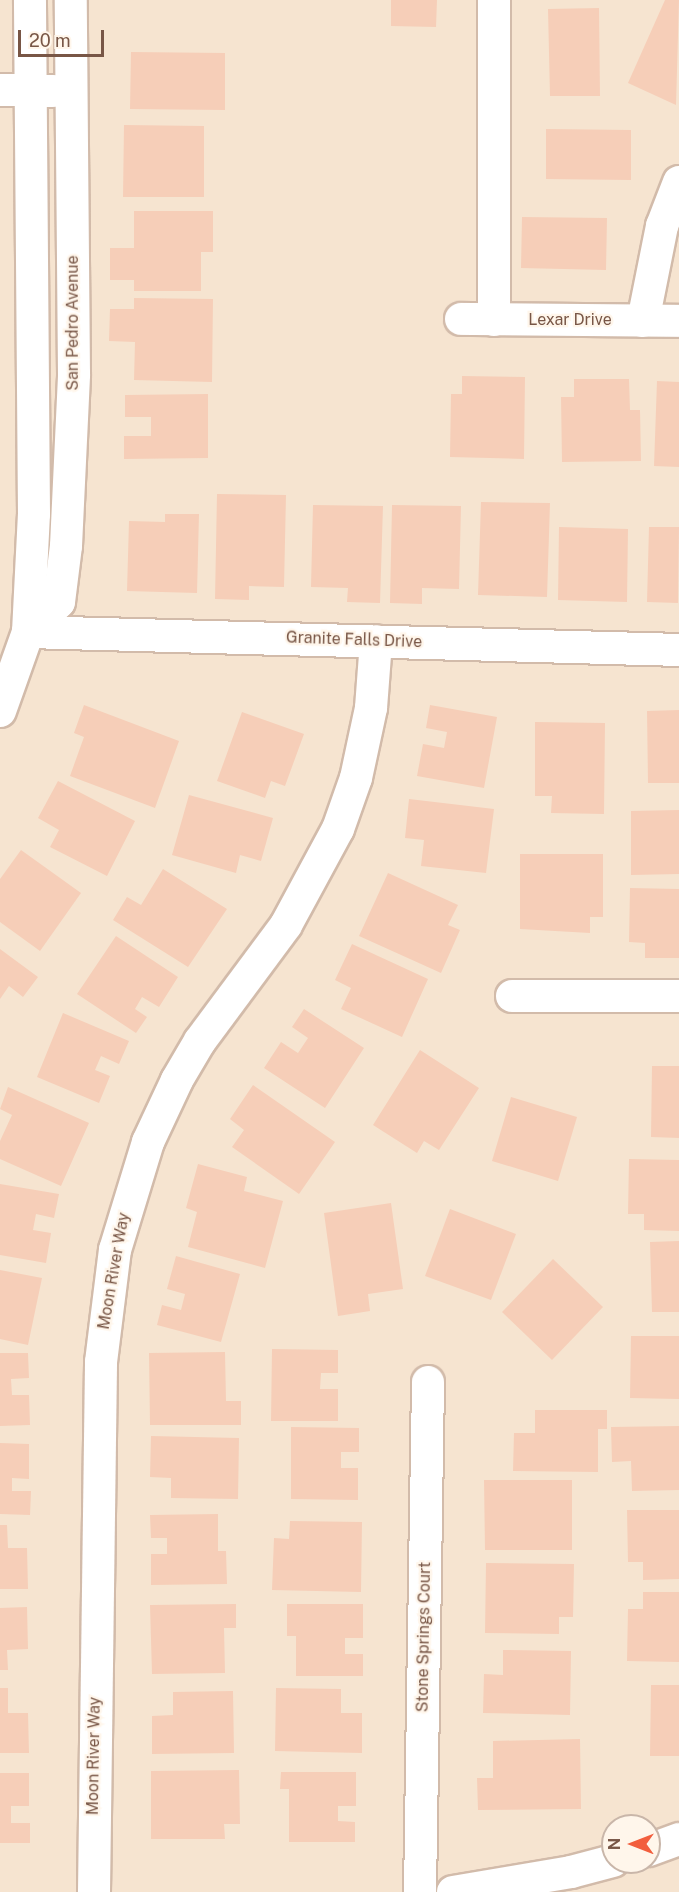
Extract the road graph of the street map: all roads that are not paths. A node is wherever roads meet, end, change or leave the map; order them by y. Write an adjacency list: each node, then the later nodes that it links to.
1 (30, 0): 5 (street, San Pedro Avenue)
2 (70, 0): 6 (street, San Pedro Avenue)
3 (494, 0): 9 (street)
4 (0, 90): 5 (street)
5 (31, 90): 6 (street); 12 (street, San Pedro Avenue)
6 (71, 91): 12 (street, San Pedro Avenue)
7 (679, 182): 10 (street)
8 (461, 319): 9 (street, Lexar Drive)
9 (494, 320): 10 (street, Lexar Drive)
10 (643, 321): 11 (street, Lexar Drive)
11 (679, 321)
12 (28, 632): 13 (street, Granite Falls Drive); 15 (street, San Pedro Avenue)
13 (376, 641): 14 (street, Granite Falls Drive); 22 (street, Moon River Way)
14 (679, 650)
15 (0, 711)
16 (512, 996): 17 (street)
17 (679, 996)
18 (428, 1382): 23 (street, Stone Springs Court)
19 (679, 1839): 20 (street)
20 (661, 1846)
21 (601, 1864): 24 (street)
22 (94, 1892)
23 (420, 1892)
24 (453, 1892)

